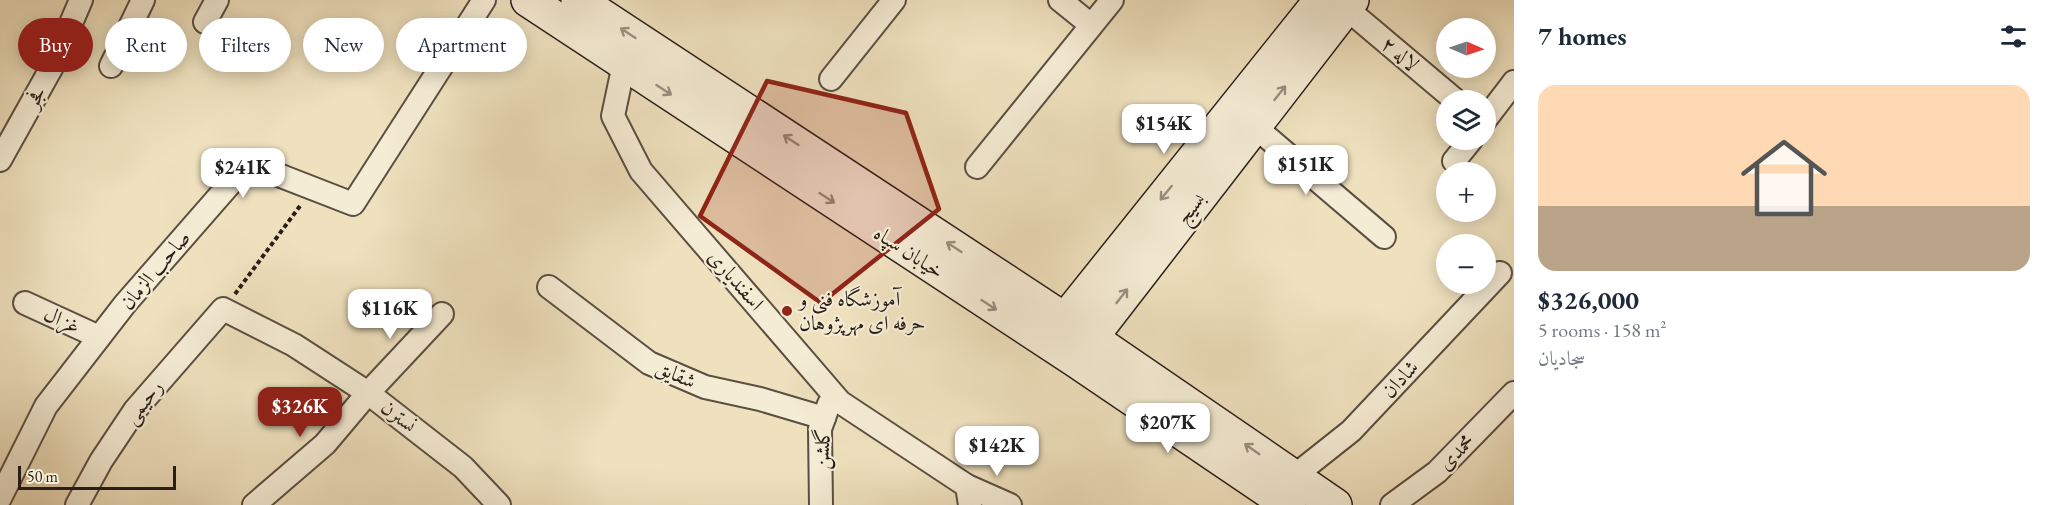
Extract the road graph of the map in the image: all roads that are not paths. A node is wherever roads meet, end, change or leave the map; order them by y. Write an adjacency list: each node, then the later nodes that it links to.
1 (81, 0): 21 (street, فجر)
2 (142, 0): 11 (street)
3 (217, 0): 12 (street)
4 (484, 0): 30 (street, صاحب الزمان)
5 (528, 0): 14 (main road, خیابان سپاه)
6 (578, 0): 31 (main road, خیابان سپاه, one-way to 6)
7 (894, 0): 15 (street)
8 (1060, 0): 13 (street)
9 (1112, 0): 13 (street)
10 (1339, 3): 17 (street, لاله ۲); 19 (main road, بسیج, one-way to 10); 31 (main road, بسیج, one-way to 31)
11 (134, 18)
12 (208, 18)
13 (1092, 25): 23 (street)
14 (624, 64): 31 (main road, خیابان سپاه, one-way to 31); 34 (street, اسفندیاری)
15 (831, 79)
16 (1514, 82): 18 (street)
17 (1443, 90)
18 (1496, 106)
19 (1254, 126): 24 (street); 31 (main road, بسیج, one-way to 19)
20 (1463, 150): 22 (street)
21 (0, 160)
22 (1454, 161)
23 (976, 167)
24 (1384, 237)
25 (1500, 273): 36 (street, شادان)
26 (549, 287): 35 (street, شقایق)
27 (25, 303): 30 (street, غزال)
28 (223, 309): 32 (street, نسترن); 39 (street, رحیمی)
29 (442, 314): 32 (street)
30 (99, 337): 38 (street, صاحب الزمان)
31 (1069, 340): 36 (main road, خیابان سپاه)
32 (368, 393): 40 (street); 41 (street, نسترن)
33 (1514, 393): 45 (street, محمدی)
34 (833, 394): 35 (street, گلشن); 37 (street, اسفندیاری)
35 (824, 418): 42 (street, گلشن)
36 (1291, 491): 44 (main road, خیابان سپاه)
37 (968, 496): 43 (street, اسفندیاری)
38 (0, 498)
39 (77, 505)
40 (254, 505)
41 (499, 505)
42 (821, 505)
43 (1010, 505)
44 (1335, 505)
45 (1392, 505)

